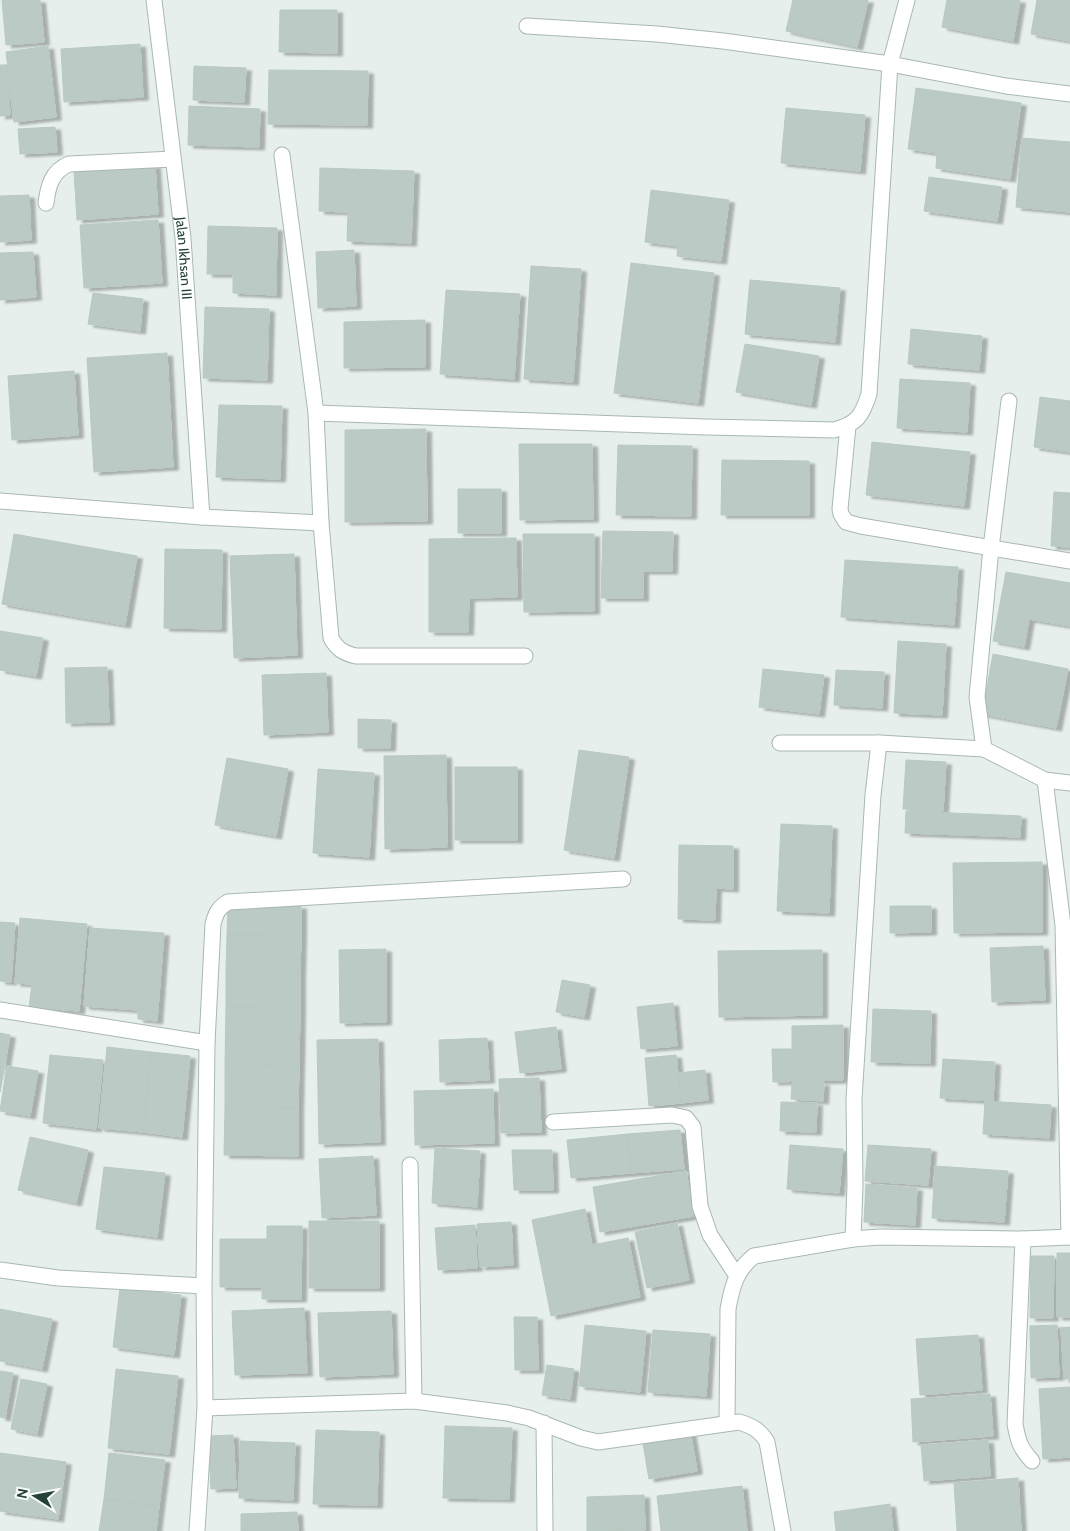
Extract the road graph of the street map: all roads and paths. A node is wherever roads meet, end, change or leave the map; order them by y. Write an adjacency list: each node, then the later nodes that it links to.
1 (154, 0): 7 (street, Jalan Ikhsan III)
2 (907, 0): 4 (street)
3 (527, 26): 4 (street)
4 (890, 64): 5 (street); 11 (street)
5 (1070, 94)
6 (282, 155): 10 (street)
7 (173, 159): 8 (street); 13 (street, Jalan Ikhsan III)
8 (46, 203)
9 (1009, 401): 15 (street)
10 (316, 413): 11 (street); 14 (street)
11 (848, 426): 15 (street)
12 (0, 501): 13 (street)
13 (202, 517): 14 (street)
14 (321, 523): 17 (street)
15 (991, 548): 16 (street); 20 (street)
16 (1070, 561)
17 (525, 656)
18 (780, 743): 19 (street)
19 (879, 743): 20 (street); 30 (street)
20 (984, 749): 21 (street)
21 (1046, 780): 22 (street); 28 (street)
22 (1070, 782)
23 (623, 879): 25 (street)
24 (0, 1010): 25 (street)
25 (207, 1044): 33 (street)
26 (552, 1122): 32 (street)
27 (410, 1165): 34 (street)
28 (1069, 1237): 29 (street)
29 (1023, 1239): 30 (street); 38 (street)
30 (853, 1240): 32 (street)
31 (0, 1270): 33 (street)
32 (737, 1276): 37 (street)
33 (204, 1286): 35 (street)
34 (414, 1401): 35 (street); 36 (street)
35 (205, 1408): 39 (street)
36 (544, 1423): 37 (street); 40 (street)
37 (727, 1423): 41 (street)
38 (1032, 1460)
39 (196, 1531)
40 (545, 1531)
41 (783, 1531)

